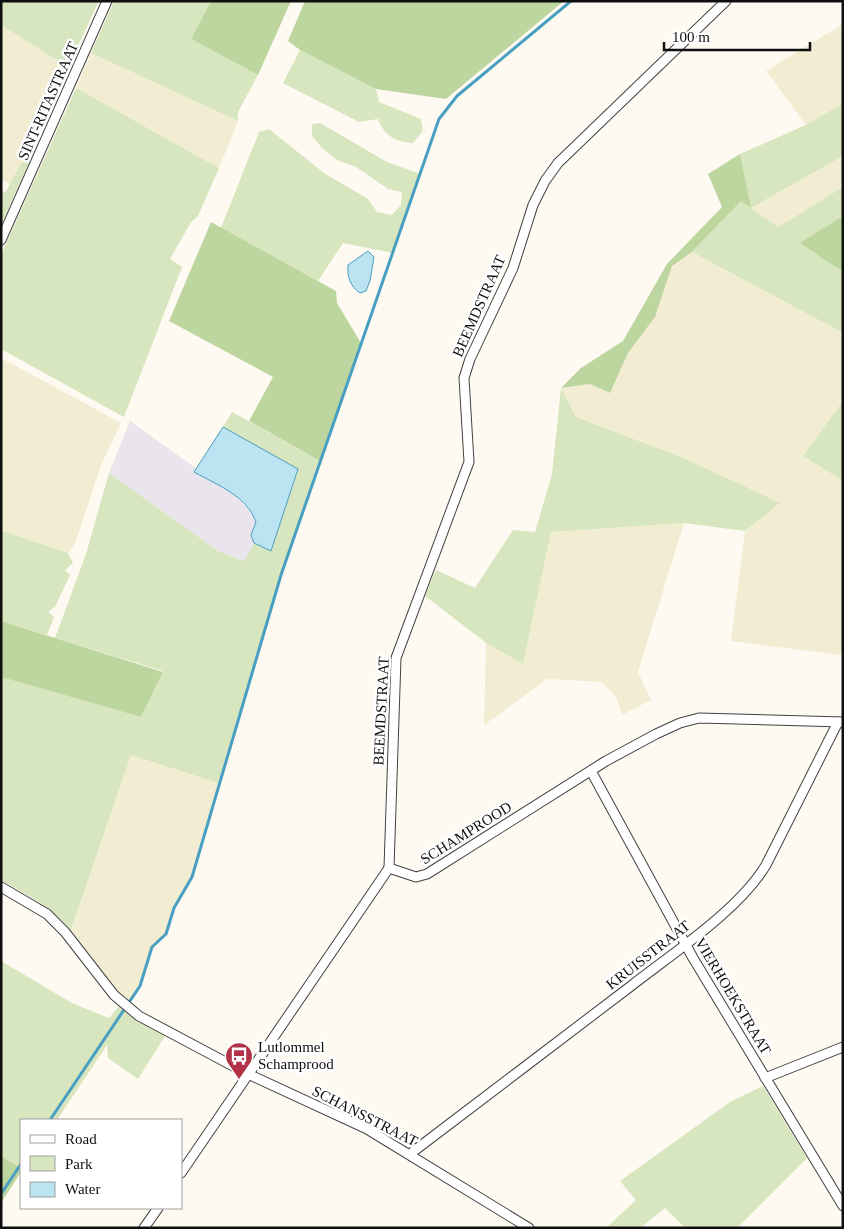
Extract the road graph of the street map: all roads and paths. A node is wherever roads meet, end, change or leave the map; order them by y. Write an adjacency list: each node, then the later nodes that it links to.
1 (107, 1): 3 (street, SINT-RITASTRAAT)
2 (726, 1): 6 (street, BEEMDSTRAAT)
3 (1, 240)
4 (840, 722): 5 (street, SCHAMPROOD); 8 (street, KRUISSTRAAT)
5 (591, 771): 6 (street, SCHAMPROOD); 8 (street, VIERHOEKSTRAAT)
6 (389, 868): 10 (street)
7 (1, 887): 10 (street, SCHANSSTRAAT)
8 (686, 944): 11 (street, VIERHOEKSTRAAT); 12 (street, KRUISSTRAAT)
9 (843, 1047): 11 (street)
10 (248, 1074): 12 (street, SCHANSSTRAAT); 13 (street)
11 (765, 1078): 14 (street, VIERHOEKSTRAAT)
12 (410, 1154): 17 (street, SCHANSSTRAAT)
13 (182, 1172)
14 (843, 1206)
15 (157, 1209): 16 (street)
16 (144, 1228)
17 (529, 1228)

